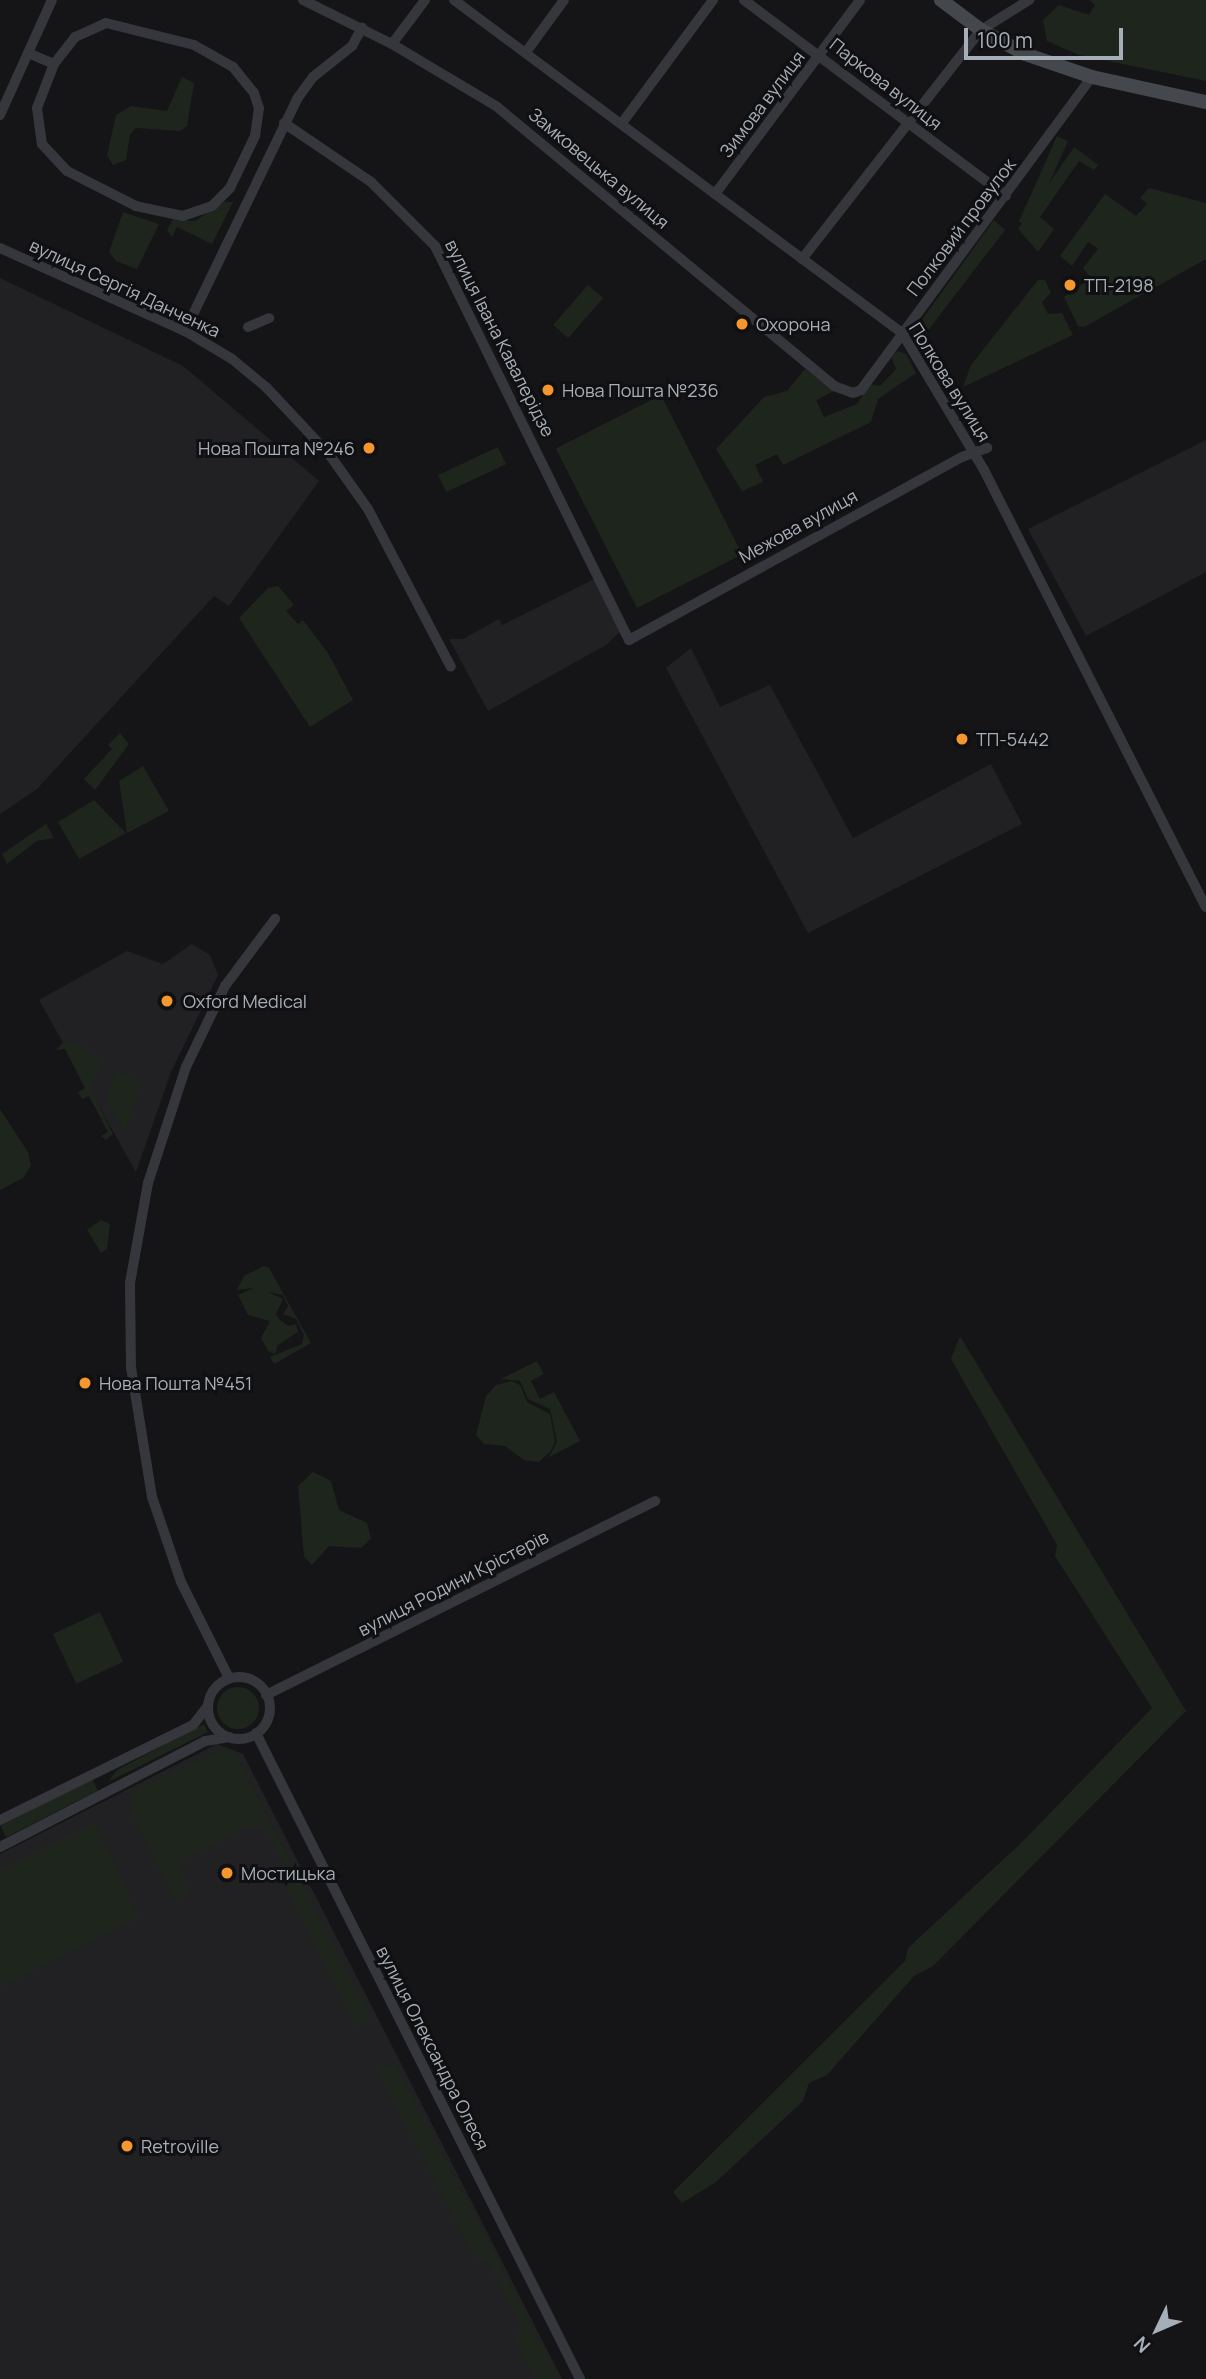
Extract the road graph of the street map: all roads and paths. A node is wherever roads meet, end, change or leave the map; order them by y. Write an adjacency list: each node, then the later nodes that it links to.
1 (52, 0): 15 (street)
2 (303, 0): 11 (street, Замковецька вулиця)
3 (425, 0): 13 (street)
4 (454, 0): 14 (street, Полкова вулиця)
5 (564, 0): 14 (street)
6 (713, 0): 22 (street)
7 (744, 0): 16 (street, Паркова вулиця)
8 (860, 0): 16 (street, Зимова вулиця)
9 (941, 0): 12 (main road)
10 (1030, 0): 12 (street)
11 (362, 28): 13 (street, Замковецька вулиця); 21 (street)
12 (981, 30): 18 (main road); 23 (street)
13 (392, 44): 34 (street, Замковецька вулиця)
14 (526, 52): 22 (street, Полкова вулиця)
15 (28, 53): 17 (street); 20 (street)
16 (820, 55): 23 (street, Паркова вулиця); 25 (street, Зимова вулиця)
17 (54, 64): 24 (street); 24 (street)
18 (1092, 77): 19 (main road); 26 (street, Полковий провулок)
19 (1206, 102)
20 (0, 114)
21 (285, 123): 27 (street); 37 (street, вулиця Івана Кавалерідзе)
22 (622, 123): 25 (street, Полкова вулиця)
23 (908, 125): 26 (street, Паркова вулиця); 29 (street)
24 (230, 188): 27 (street)
25 (715, 194): 29 (street, Полкова вулиця)
26 (1006, 196): 33 (street, Полковий провулок)
27 (248, 198): 32 (street)
28 (0, 248): 32 (street, вулиця Сергія Данченка)
29 (802, 259): 33 (street, Полкова вулиця)
30 (269, 318): 31 (street)
31 (248, 327)
32 (185, 331): 38 (street, вулиця Сергія Данченка)
33 (902, 333): 34 (street, Полковий провулок); 36 (street, Полкова вулиця)
34 (853, 393)
35 (987, 448): 36 (street, Межова вулиця)
36 (973, 453): 37 (street, Межова вулиця); 39 (street, Полкова вулиця)
37 (629, 640)
38 (451, 667)
39 (1206, 907)
40 (275, 919): 42 (street)
41 (655, 1501): 43 (street, вулиця Родини Крістерів)
42 (229, 1678): 43 (street); 44 (street)
43 (267, 1695): 45 (street)
44 (208, 1706): 46 (street); 47 (street)
45 (256, 1733): 46 (street); 49 (street, вулиця Олександра Олеся)
46 (230, 1737): 48 (street)
47 (0, 1820)
48 (0, 1847)
49 (579, 2379)

